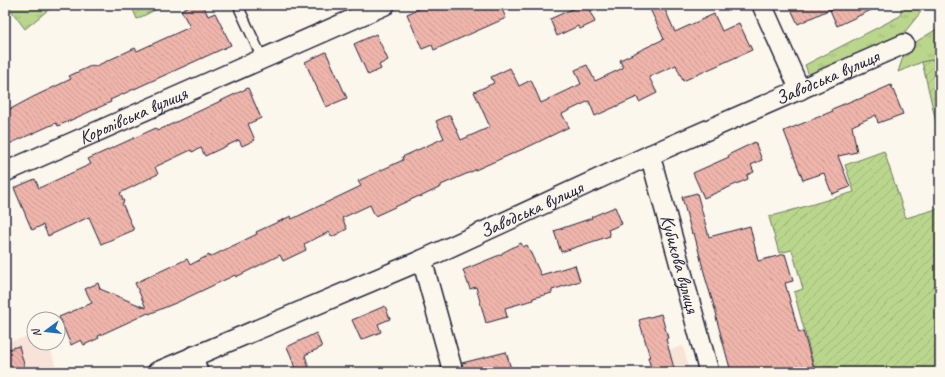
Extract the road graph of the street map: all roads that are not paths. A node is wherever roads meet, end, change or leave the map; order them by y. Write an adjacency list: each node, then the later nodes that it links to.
1 (239, 5): 5 (lane)
2 (385, 5): 5 (street, Королівська вулиця)
3 (762, 5): 6 (street)
4 (904, 44): 6 (street, Заводська вулиця)
5 (262, 60): 8 (street, Королівська вулиця)
6 (800, 90): 7 (street, Заводська вулиця)
7 (650, 155): 9 (street, Заводська вулиця); 13 (street, Кубикова вулиця)
8 (5, 172)
9 (422, 260): 10 (street, Заводська вулиця); 12 (street)
10 (196, 364): 11 (street, Заводська вулиця)
11 (157, 372)
12 (453, 372)
13 (709, 372)

